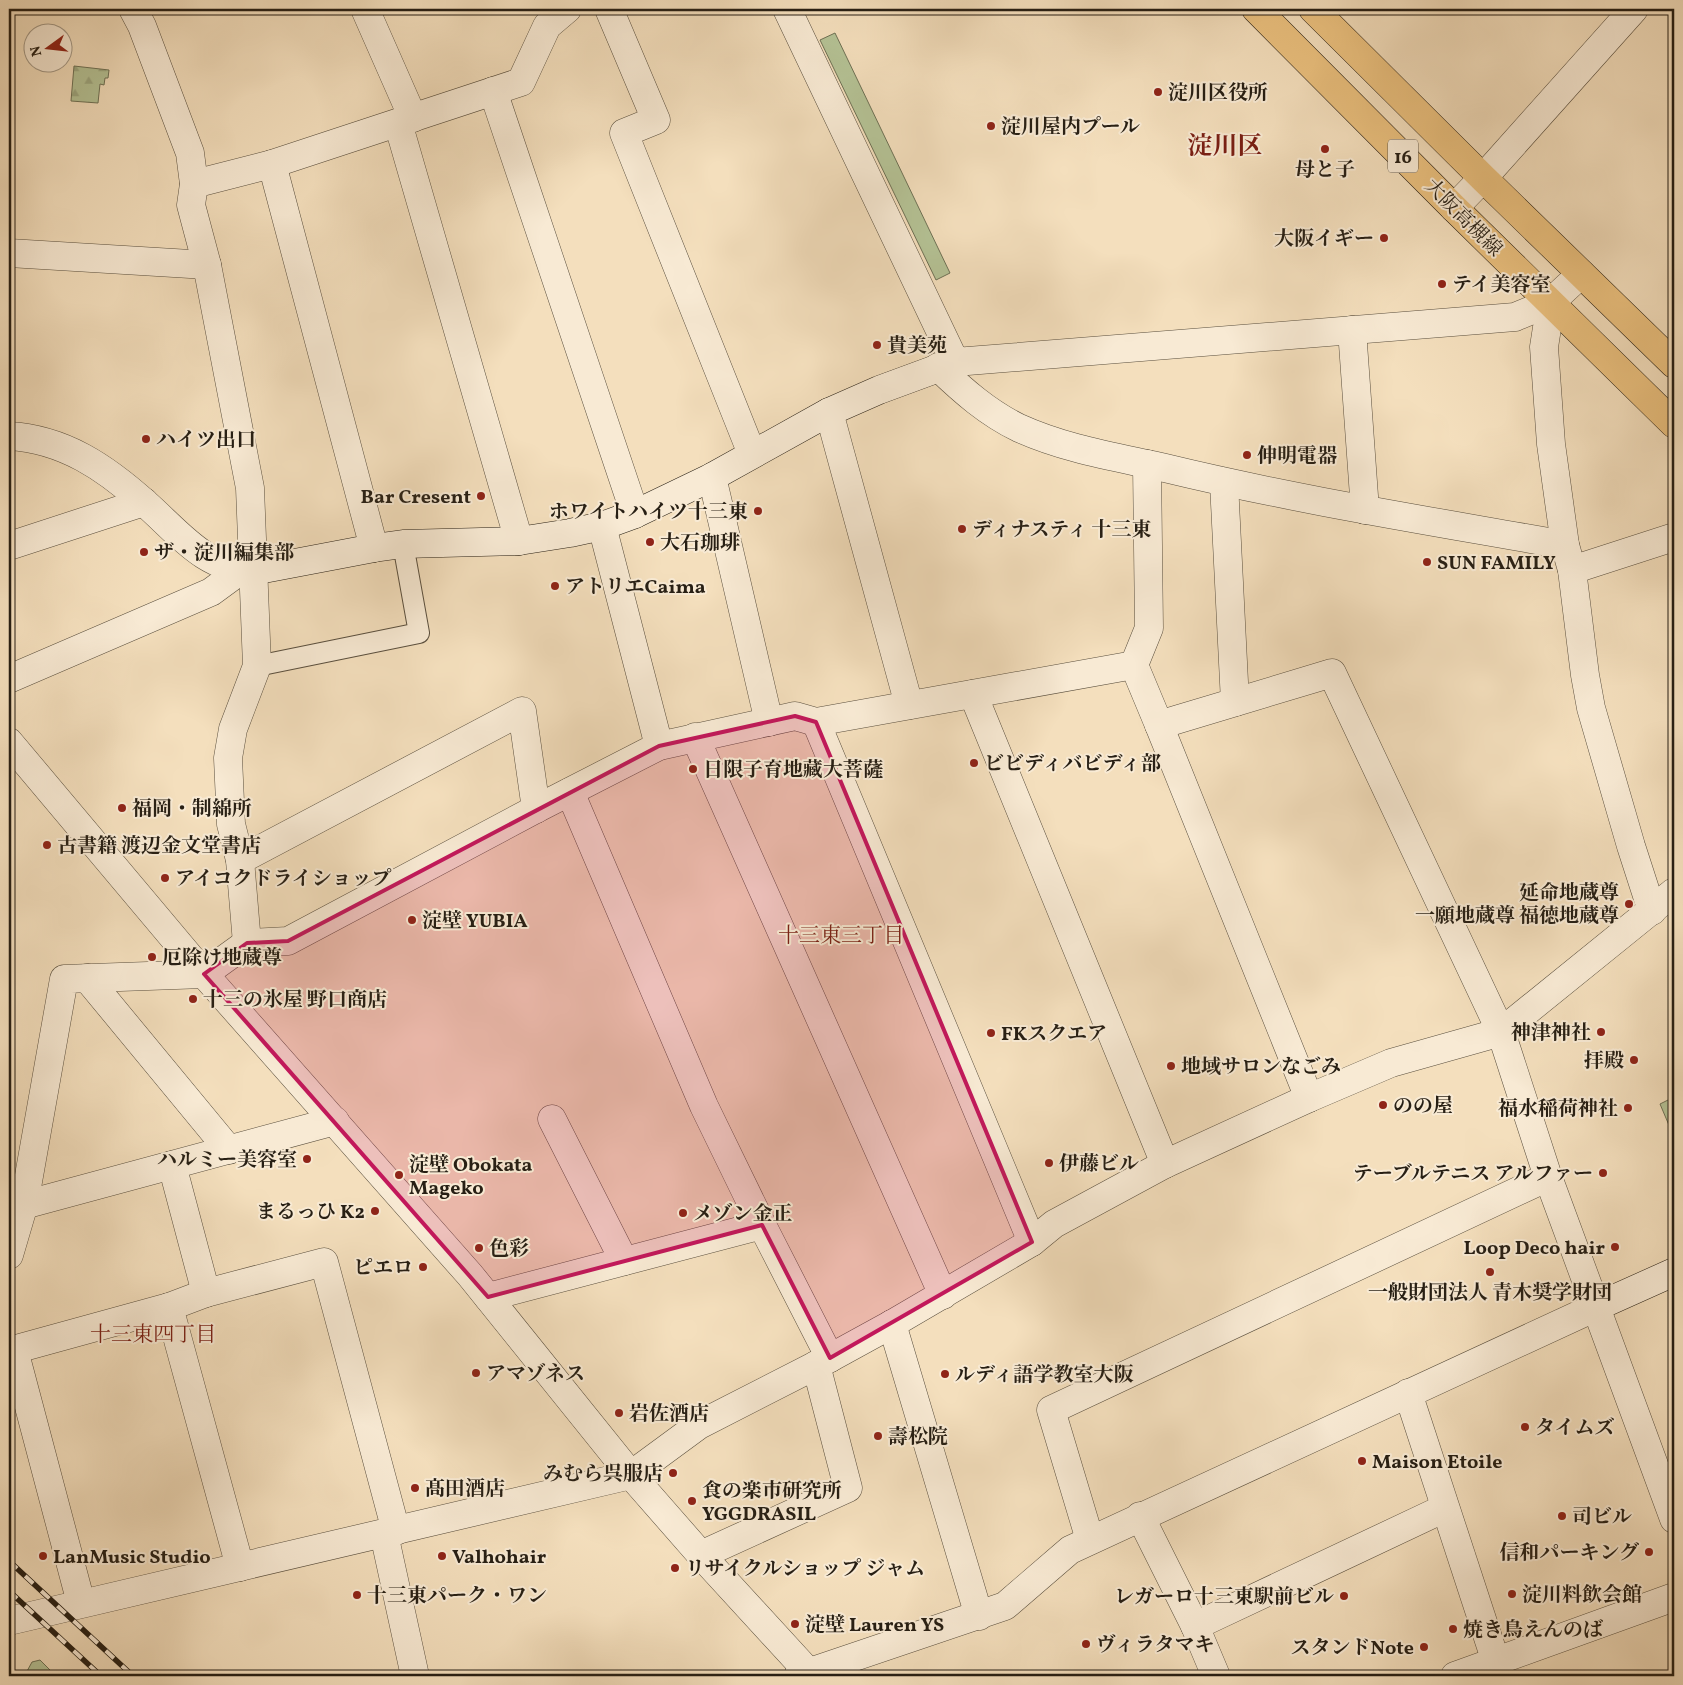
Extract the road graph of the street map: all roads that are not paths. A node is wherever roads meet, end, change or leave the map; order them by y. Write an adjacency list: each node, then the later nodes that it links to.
1 (133, 9): 13 (street)
2 (365, 9): 10 (street)
3 (567, 9): 9 (street)
4 (609, 9): 25 (street)
5 (787, 9): 20 (street)
6 (1256, 9): 14 (main road, 大阪高槻線 / 16)
7 (1313, 9): 12 (main road, 大阪高槻線 / 16)
8 (1634, 9): 12 (street)
9 (493, 91): 10 (street); 31 (street)
10 (406, 120): 11 (street); 34 (street)
11 (272, 164): 13 (street); 37 (street)
12 (1483, 178): 14 (street); 17 (main road, 大阪高槻線 / 16)
13 (194, 184): 16 (street)
14 (1454, 208): 18 (main road, 大阪高槻線 / 16)
15 (9, 253): 16 (street)
16 (207, 265): 39 (street)
17 (1581, 274): 18 (street); 21 (main road, 大阪高槻線 / 16)
18 (1551, 302): 19 (street); 23 (main road, 大阪高槻線 / 16); 38 (street)
19 (1352, 330): 20 (street); 30 (street)
20 (946, 364): 22 (street); 26 (street)
21 (1674, 364)
22 (829, 412): 25 (street); 45 (street)
23 (1674, 424)
24 (9, 436): 29 (street)
25 (752, 454): 27 (street)
26 (1147, 464): 28 (street); 40 (street)
27 (712, 477): 31 (street); 46 (street)
28 (1224, 483): 30 (street); 44 (street)
29 (144, 502): 36 (street); 39 (street)
30 (1365, 510): 38 (street)
31 (635, 514): 32 (street)
32 (602, 526): 34 (street); 51 (street)
33 (1674, 537): 38 (street)
34 (519, 541): 35 (street)
35 (403, 544): 37 (street); 41 (lane)
36 (9, 546)
37 (374, 548): 39 (street)
38 (1568, 557): 56 (street)
39 (247, 570): 41 (street); 42 (street)
40 (1134, 665): 43 (street); 48 (street)
41 (257, 666): 54 (street)
42 (9, 679)
43 (973, 694): 45 (street); 65 (street)
44 (1235, 702): 48 (street); 60 (street)
45 (909, 705): 47 (street)
46 (769, 722): 47 (street); 49 (street)
47 (816, 722): 70 (street)
48 (1159, 725): 61 (street)
49 (695, 737): 51 (street); 75 (street)
50 (9, 742): 58 (street)
51 (659, 746): 52 (street)
52 (570, 792): 53 (street); 69 (street)
53 (536, 809): 54 (street); 57 (street)
54 (240, 860): 57 (street)
55 (1674, 892): 56 (street)
56 (1652, 911): 60 (street)
57 (247, 944): 58 (street)
58 (204, 974): 59 (street); 63 (street)
59 (87, 978): 64 (street); 68 (street)
60 (1501, 1032): 61 (street); 67 (street)
61 (1309, 1098): 65 (street)
62 (552, 1119): 72 (street)
63 (335, 1121): 64 (street); 76 (street)
64 (229, 1150): 66 (street)
65 (1165, 1164): 70 (street)
66 (172, 1165): 68 (street); 74 (street)
67 (1548, 1177): 78 (street); 88 (street)
68 (16, 1206): 71 (street)
69 (762, 1224): 72 (street); 81 (street)
70 (1032, 1242): 75 (street)
71 (9, 1254)
72 (624, 1261): 76 (street)
73 (1674, 1272): 78 (street)
74 (206, 1293): 77 (street); 87 (street)
75 (943, 1295): 79 (street)
76 (488, 1297): 83 (street)
77 (169, 1307): 80 (street); 90 (street)
78 (1596, 1307): 82 (street); 86 (street)
79 (892, 1324): 81 (street); 93 (street)
80 (11, 1350): 92 (street)
81 (823, 1361): 83 (street); 89 (street)
82 (1408, 1393): 84 (street); 85 (street)
83 (632, 1475): 87 (street); 89 (street)
84 (1445, 1508): 95 (street); 96 (street)
85 (1140, 1516): 88 (street); 95 (street)
86 (1674, 1519)
87 (390, 1533): 90 (street); 98 (street)
88 (1090, 1540): 93 (street)
89 (701, 1555): 97 (street)
90 (240, 1567): 92 (street)
91 (1674, 1597): 96 (street)
92 (81, 1603): 94 (street)
93 (979, 1616): 97 (street)
94 (9, 1621)
95 (1195, 1626): 99 (street)
96 (1496, 1662): 100 (street)
97 (806, 1675)
98 (415, 1676)
99 (1216, 1676)
100 (1455, 1676)

